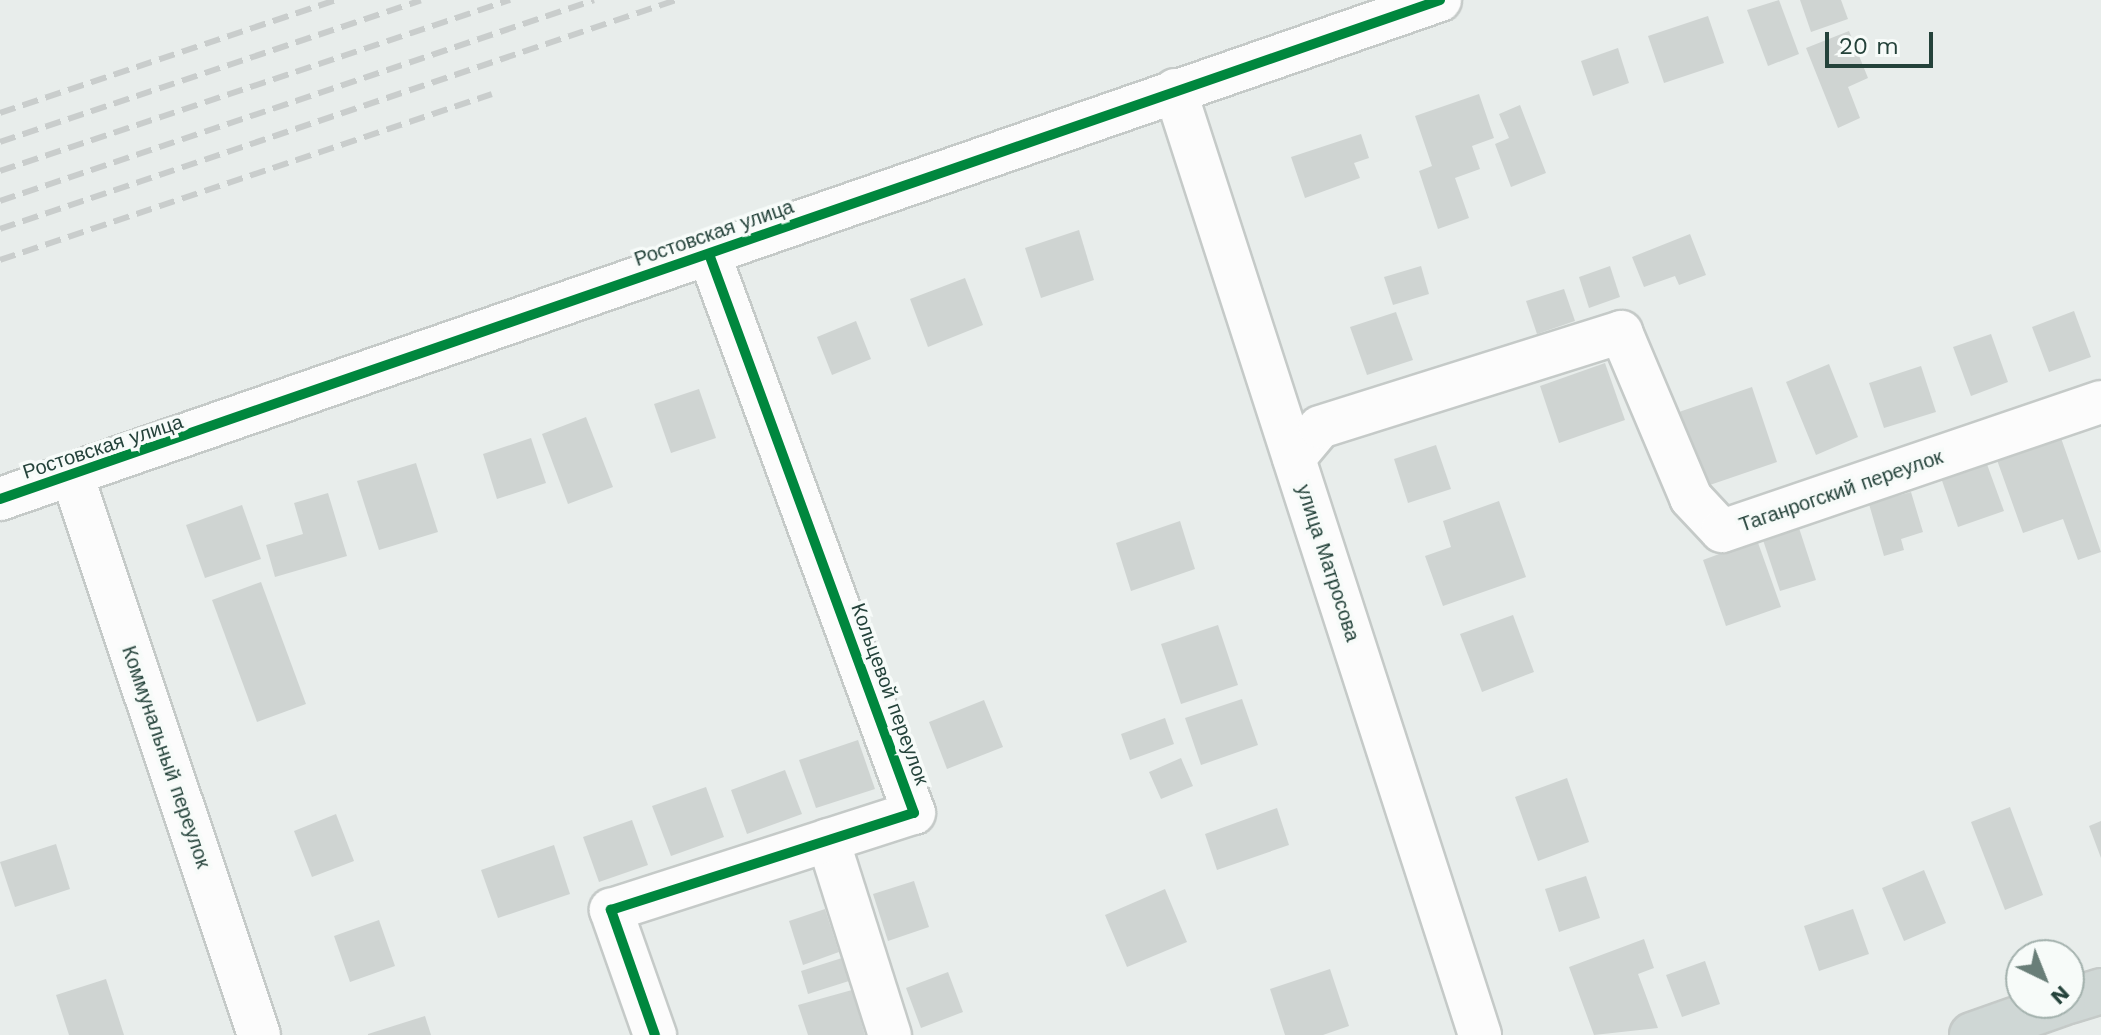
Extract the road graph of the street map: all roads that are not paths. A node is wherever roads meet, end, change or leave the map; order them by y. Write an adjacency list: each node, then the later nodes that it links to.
1 (1440, 0): 2 (street, Ростовская улица)
2 (1175, 90): 3 (street, Ростовская улица); 5 (street, улица Матросова)
3 (709, 254): 6 (street, Ростовская улица); 8 (street, Кольцевой переулок)
4 (2101, 402): 5 (street, Таганрогский переулок)
5 (1294, 458): 13 (street, улица Матросова)
6 (73, 478): 7 (street, Ростовская улица); 10 (street, Коммунальный переулок)
7 (0, 499)
8 (828, 840): 11 (street, Кольцевой переулок); 12 (street)
9 (2018, 1019): 14 (main road)
10 (259, 1035)
11 (655, 1035)
12 (890, 1035)
13 (1480, 1035)
14 (1972, 1035)

